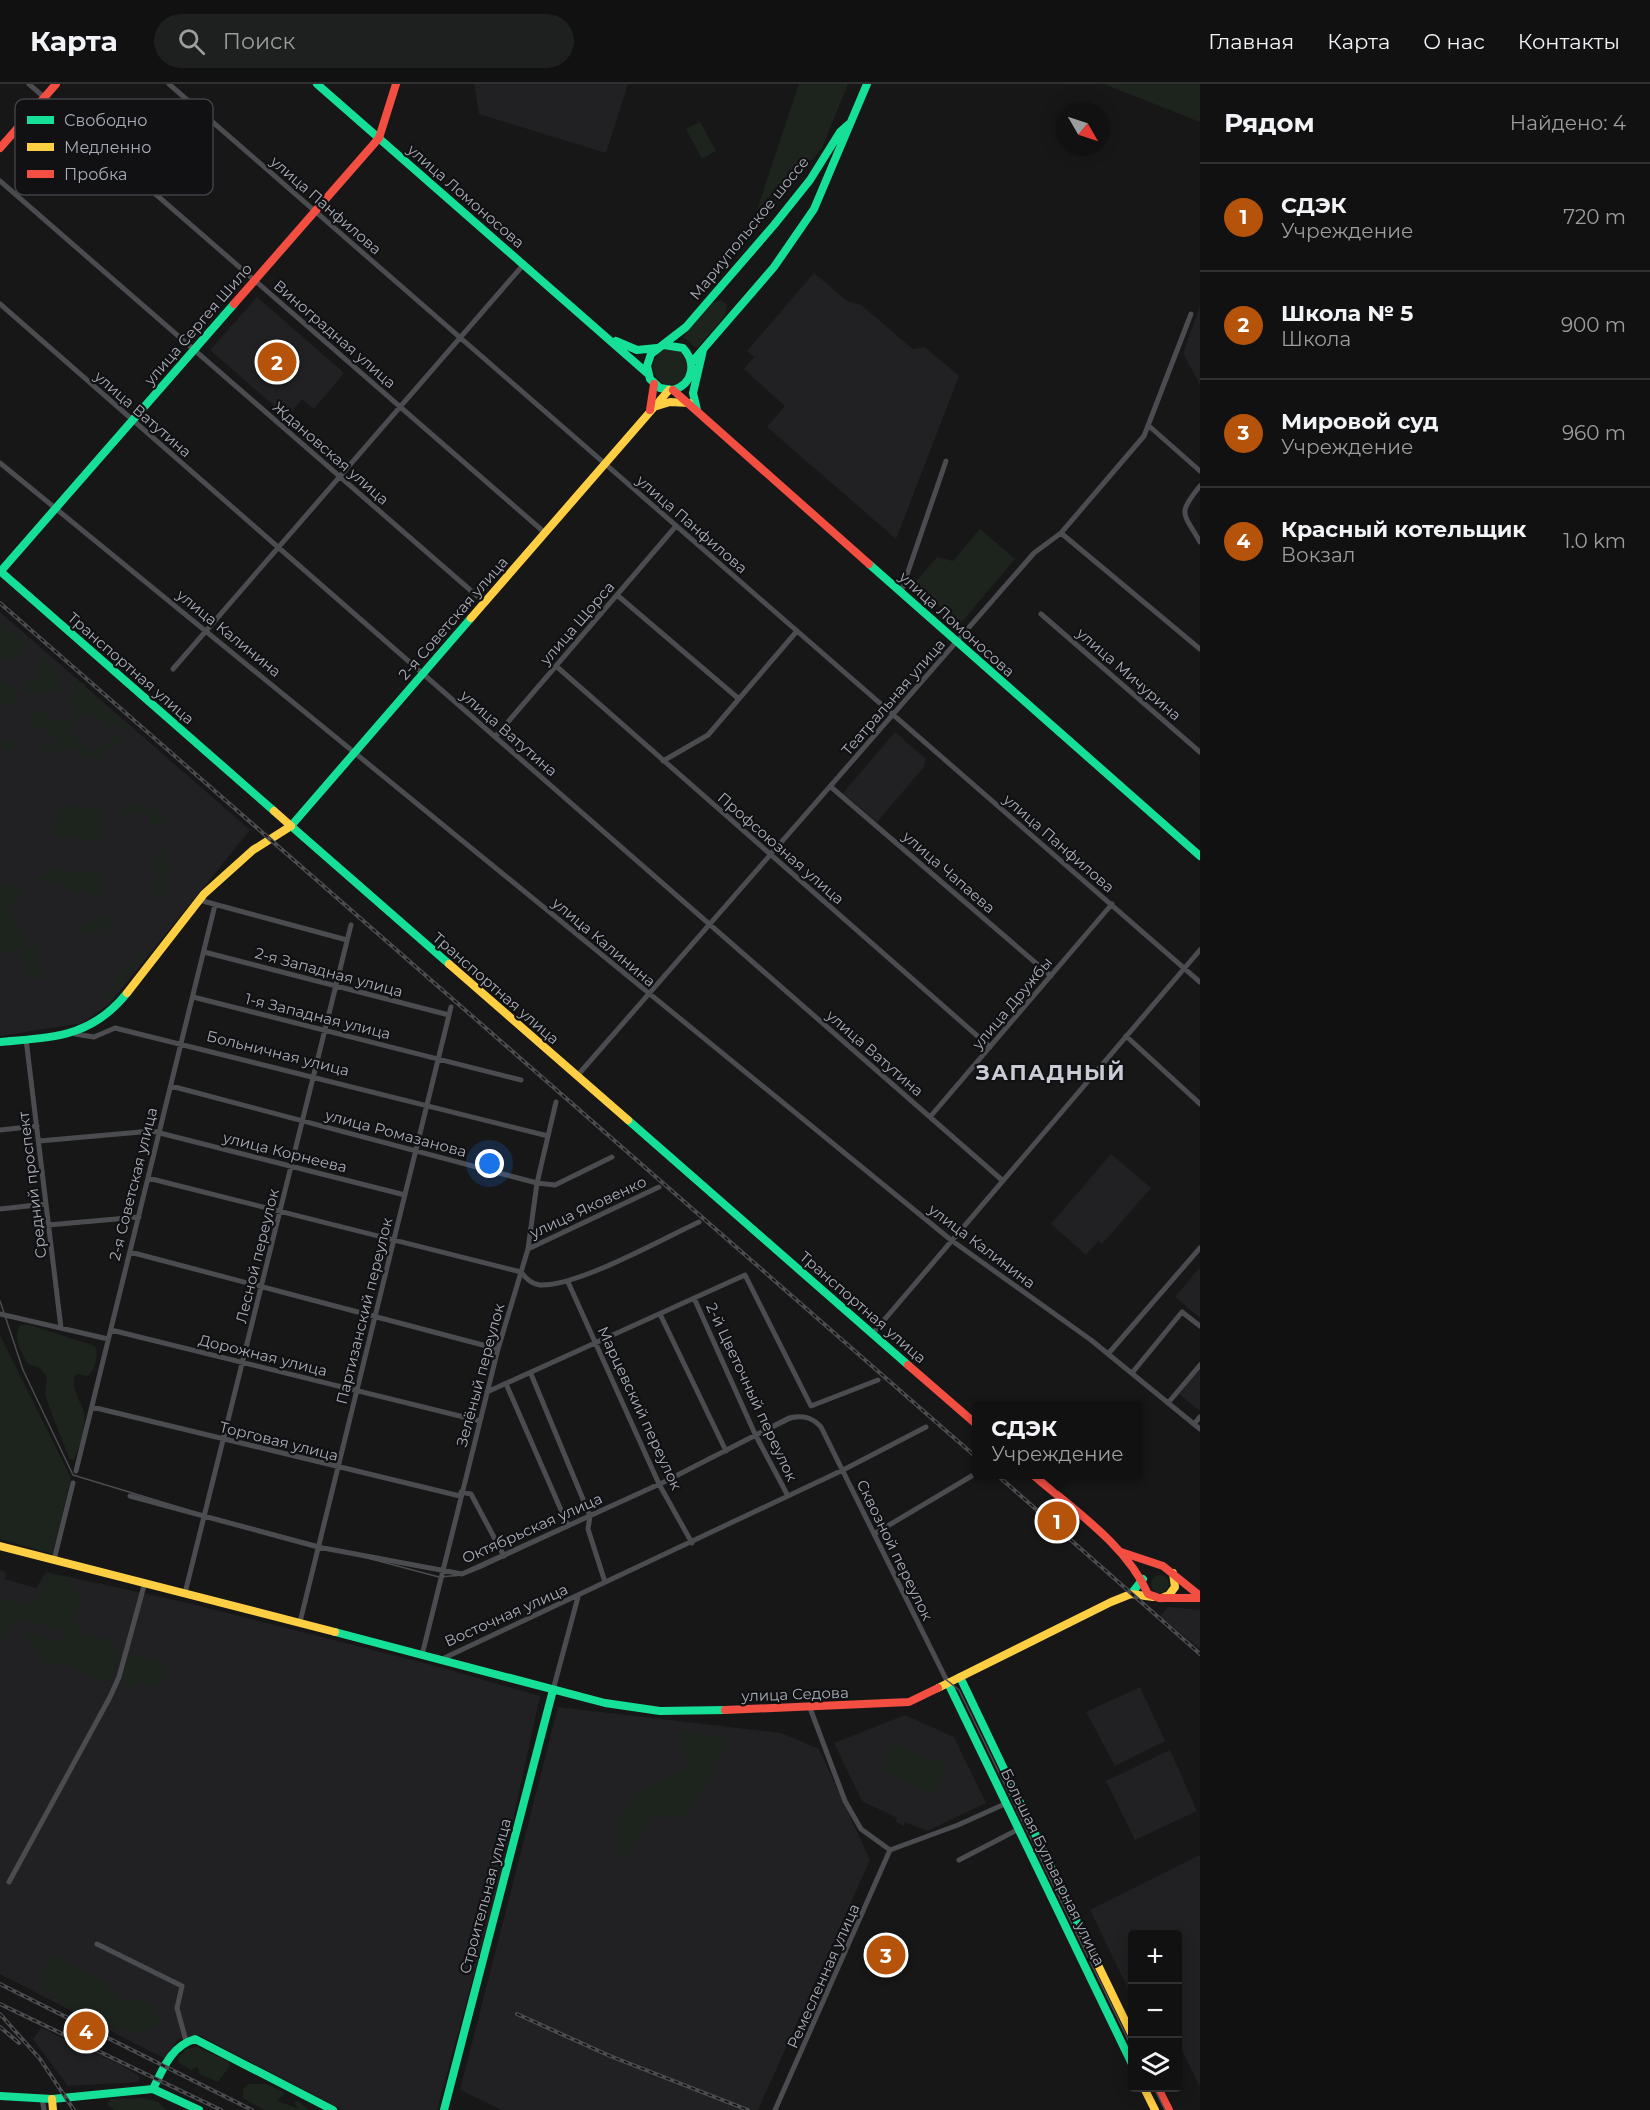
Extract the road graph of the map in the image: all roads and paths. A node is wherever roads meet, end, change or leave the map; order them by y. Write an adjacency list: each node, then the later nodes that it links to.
1 (29, 84): 7 (street, Виноградная улица)
2 (56, 84): 7 (main road)
3 (169, 84): 9 (street, улица Панфилова)
4 (317, 84): 13 (main road, улица Ломоносова)
5 (396, 84): 13 (main road, улица Сергея Шило)
6 (867, 84): 11 (main road, Мариупольское шоссе)
7 (44, 97): 8 (street, Виноградная улица)
8 (46, 99)
9 (186, 99)
10 (213, 122): 19 (street, улица Панфилова)
11 (849, 124): 26 (main road, Мариупольское шоссе); 28 (main road, Мариупольское шоссе)
12 (15, 131): 14 (main road)
13 (379, 138): 19 (main road, улица Сергея Шило); 20 (main road, улица Ломоносова)
14 (0, 148)
15 (0, 181): 16 (street, Ждановская улица)
16 (15, 194)
17 (16, 195): 27 (street, Ждановская улица)
18 (157, 195): 21 (street, Виноградная улица)
19 (315, 211): 21 (main road, улица Сергея Шило); 25 (street, улица Панфилова)
20 (524, 264): 24 (main road, улица Ломоносова); 25 (street)
21 (255, 280): 27 (main road, улица Сергея Шило); 35 (street, Виноградная улица)
22 (0, 304): 37 (street, улица Ватутина)
23 (1191, 314): 38 (street, Театральная улица)
24 (598, 329): 26 (main road, улица Ломоносова); 30 (main road, улица Ломоносова)
25 (460, 338): 35 (street); 42 (street, улица Панфилова)
26 (661, 347): 29 (main road); 30 (main road)
27 (194, 350): 37 (main road, улица Сергея Шило); 44 (street, Ждановская улица)
28 (703, 350): 29 (main road, Мариупольское шоссе); 36 (main road)
29 (692, 362): 32 (main road)
30 (647, 373): 31 (main road)
31 (654, 384): 32 (main road); 39 (main road, 2-я Советская улица)
32 (671, 390): 33 (main road, улица Ломоносова); 34 (main road, 2-я Советская улица)
33 (689, 403): 34 (main road); 36 (main road, улица Ломоносова)
34 (656, 406): 39 (main road, 2-я Советская улица)
35 (400, 407): 44 (street); 48 (street, Виноградная улица)
36 (697, 410): 53 (main road, улица Ломоносова)
37 (133, 420): 46 (main road, улица Сергея Шило); 51 (street, улица Ватутина)
38 (1149, 426): 43 (street); 49 (street, Театральная улица)
39 (637, 429): 42 (main road, 2-я Советская улица)
40 (946, 461): 53 (street)
41 (0, 463): 46 (street, улица Калинина)
42 (605, 464): 47 (street, улица Панфилова); 48 (main road, 2-я Советская улица)
43 (1200, 471)
44 (340, 476): 51 (street); 55 (street, Ждановская улица)
45 (1200, 486): 50 (street)
46 (55, 510): 52 (main road, улица Сергея Шило); 57 (street, улица Калинина)
47 (676, 526): 54 (street, улица Щорса); 58 (street, улица Панфилова)
48 (544, 532): 55 (main road, 2-я Советская улица)
49 (1061, 533): 59 (street, Театральная улица); 60 (street)
50 (1200, 542)
51 (278, 548): 57 (street); 63 (street, улица Ватутина)
52 (0, 572): 71 (main road, Транспортная улица)
53 (901, 592): 59 (main road, улица Ломоносова)
54 (617, 595): 61 (street, улица Щорса); 64 (street)
55 (484, 602): 63 (main road, 2-я Советская улица)
56 (1041, 614): 68 (street, улица Мичурина)
57 (207, 629): 62 (street); 67 (street, улица Калинина)
58 (797, 631): 64 (street); 65 (street, улица Панфилова)
59 (957, 642): 65 (street, Театральная улица); 73 (main road, улица Ломоносова)
60 (1200, 649)
61 (556, 666): 66 (street, улица Щорса); 69 (street, Профсоюзная улица)
62 (173, 669)
63 (423, 674): 66 (street, улица Ватутина); 67 (main road, 2-я Советская улица)
64 (739, 699): 69 (street)
65 (894, 715): 70 (street, Театральная улица); 75 (street, улица Панфилова)
66 (495, 737): 78 (street, улица Ватутина)
67 (355, 752): 71 (main road, 2-я Советская улица); 86 (street, улица Калинина)
68 (1200, 752)
69 (663, 761): 72 (street, Профсоюзная улица)
70 (831, 787): 72 (street, Театральная улица); 83 (street, улица Чапаева)
71 (291, 826): 74 (main road, 2-я Советская улица); 99 (main road, Транспортная улица)
72 (771, 856): 78 (street, Театральная улица); 96 (street, Профсоюзная улица)
73 (1200, 856)
74 (199, 900): 76 (street); 91 (main road, 2-я Советская улица)
75 (1112, 904): 82 (street, улица Панфилова); 83 (street, улица Дружбы)
76 (216, 905): 79 (street); 81 (street, 2-я Советская улица)
77 (351, 925): 79 (street, Лесной переулок)
78 (711, 926): 86 (street, Театральная улица); 105 (street, улица Ватутина)
79 (347, 940): 85 (street, Лесной переулок)
80 (1200, 950): 82 (street)
81 (204, 951): 85 (street, 2-я Западная улица); 87 (street, 2-я Советская улица)
82 (1184, 968): 84 (street, улица Панфилова); 92 (street)
83 (1051, 976): 96 (street, улица Дружбы)
84 (1200, 982)
85 (336, 986): 89 (street, 2-я Западная улица); 90 (street, Лесной переулок)
86 (649, 994): 99 (street, Театральная улица); 126 (street, улица Калинина)
87 (193, 997): 90 (street, 1-я Западная улица); 95 (street, 2-я Советская улица)
88 (451, 1007): 89 (street, Партизанский переулок)
89 (449, 1016): 97 (street, Партизанский переулок)
90 (325, 1030): 97 (street, 1-я Западная улица); 98 (street, Лесной переулок)
91 (75, 1034): 93 (main road, Больничная улица); 95 (street, Больничная улица)
92 (1126, 1036): 103 (street); 116 (street)
93 (26, 1040): 94 (main road, Больничная улица); 107 (street, Средний проспект)
94 (0, 1042)
95 (182, 1043): 98 (street, Больничная улица); 101 (street, 2-я Советская улица)
96 (990, 1047): 105 (street, улица Дружбы)
97 (438, 1059): 100 (street, 1-я Западная улица); 104 (street, Партизанский переулок)
98 (314, 1076): 104 (street, Больничная улица); 106 (street, Лесной переулок)
99 (577, 1076): 141 (main road, Транспортная улица)
100 (521, 1080)
101 (171, 1086): 106 (street, улица Ромазанова); 109 (street, 2-я Советская улица)
102 (556, 1102): 110 (street, Зелёный переулок)
103 (1200, 1104)
104 (427, 1105): 110 (street, Больничная улица); 112 (street, Партизанский переулок)
105 (930, 1117): 116 (street, улица Ватутина)
106 (303, 1121): 112 (street, улица Ромазанова); 114 (street, Лесной переулок)
107 (37, 1125): 108 (street); 111 (street, Средний проспект)
108 (0, 1130)
109 (159, 1132): 111 (street, улица Корнеева); 114 (street, улица Корнеева); 115 (street, 2-я Советская улица)
110 (548, 1136): 117 (street, Зелёный переулок)
111 (39, 1141): 120 (street, Средний проспект)
112 (416, 1151): 117 (street, улица Ромазанова); 119 (street, Партизанский переулок)
113 (612, 1157): 117 (street, улица Ромазанова)
114 (291, 1166): 119 (street, улица Корнеева); 122 (street, Лесной переулок)
115 (148, 1178): 122 (street); 123 (street, 2-я Советская улица)
116 (1002, 1180): 126 (street)
117 (537, 1183): 129 (street, Зелёный переулок)
118 (659, 1187): 129 (street, улица Яковенко)
119 (405, 1195): 127 (street, Партизанский переулок)
120 (46, 1204): 121 (street); 125 (street, Средний проспект)
121 (0, 1209)
122 (280, 1212): 127 (street); 133 (street, Лесной переулок)
123 (139, 1217): 125 (street); 130 (street, 2-я Советская улица)
124 (699, 1222): 132 (street)
125 (48, 1225): 139 (street, Средний проспект)
126 (951, 1240): 141 (street); 145 (street, улица Калинина)
127 (393, 1241): 131 (street); 137 (street, Партизанский переулок)
128 (1200, 1248): 145 (street)
129 (528, 1249): 131 (street, Зелёный переулок)
130 (130, 1252): 133 (street); 140 (street, 2-я Советская улица)
131 (521, 1272): 132 (street); 144 (street, Зелёный переулок)
132 (568, 1282): 143 (street, Марцевский переулок)
133 (261, 1287): 137 (street); 146 (street, Лесной переулок)
134 (694, 1298): 136 (street); 150 (street); 163 (street, 2-й Цветочный переулок)
135 (0, 1314): 139 (street)
136 (660, 1314): 143 (street); 165 (street)
137 (375, 1317): 144 (street); 152 (street, Партизанский переулок)
138 (1200, 1326): 148 (street)
139 (61, 1328): 142 (street)
140 (111, 1330): 142 (street, 2-я Советская улица); 146 (street, Дорожная улица)
141 (873, 1333): 158 (main road, Транспортная улица)
142 (108, 1339): 155 (street, 2-я Советская улица)
143 (597, 1343): 149 (street); 172 (street, Марцевский переулок)
144 (498, 1349): 153 (street, Зелёный переулок)
145 (1108, 1354): 148 (street, улица Калинина)
146 (243, 1362): 152 (street, Дорожная улица); 164 (street, Лесной переулок)
147 (1200, 1365): 154 (street)
148 (1132, 1373): 154 (street, улица Калинина)
149 (531, 1374): 151 (street); 176 (street)
150 (878, 1380)
151 (507, 1386): 153 (street); 178 (street)
152 (357, 1390): 157 (street, Дорожная улица); 166 (street, Партизанский переулок)
153 (487, 1392): 157 (street, Зелёный переулок)
154 (1168, 1403): 159 (street, улица Калинина)
155 (92, 1407): 164 (street, Торговая улица); 168 (street, 2-я Советская улица)
156 (1200, 1417): 159 (street)
157 (480, 1420): 173 (street, Зелёный переулок)
158 (972, 1420)
159 (1194, 1424): 162 (street, улица Калинина)
160 (821, 1427): 163 (street, Октябрьская улица); 167 (street, Сквозной переулок)
161 (926, 1427): 167 (street, Восточная улица)
162 (1200, 1429)
163 (756, 1436): 165 (street, Октябрьская улица); 175 (street, 2-й Цветочный переулок)
164 (224, 1440): 166 (street, Торговая улица); 177 (street, Лесной переулок)
165 (726, 1451): 172 (street, Октябрьская улица)
166 (338, 1468): 173 (street, Торговая улица); 182 (street, Партизанский переулок)
167 (843, 1470): 175 (street, Восточная улица); 179 (street, Сквозной переулок)
168 (76, 1471)
169 (972, 1476): 179 (street)
170 (1038, 1479): 183 (main road)
171 (73, 1483): 185 (street)
172 (659, 1484): 176 (street, Октябрьская улица); 180 (street, Марцевский переулок)
173 (461, 1494): 184 (street); 187 (street, Зелёный переулок)
174 (130, 1496): 177 (street, Октябрьская улица)
175 (788, 1496): 180 (street, Восточная улица)
176 (590, 1516): 178 (street, Октябрьская улица); 190 (street)
177 (204, 1517): 182 (street, Октябрьская улица); 191 (street, Лесной переулок)
178 (568, 1526): 184 (street, Октябрьская улица)
179 (874, 1534): 200 (street, Сквозной переулок)
180 (692, 1543): 190 (street, Восточная улица)
181 (0, 1546): 185 (main road, Восточная улица)
182 (318, 1547): 187 (street, Октябрьская улица); 196 (street, Партизанский переулок)
183 (1121, 1552): 186 (main road); 188 (main road)
184 (504, 1556): 187 (street, Октябрьская улица)
185 (54, 1560): 189 (main road, Восточная улица)
186 (1167, 1568): 188 (main road); 194 (main road); 195 (main road)
187 (441, 1570): 197 (street, Зелёный переулок)
188 (1143, 1579): 192 (main road, улица Седова); 195 (main road)
189 (144, 1582): 191 (main road, Восточная улица); 207 (street)
190 (605, 1582): 193 (street, Восточная улица)
191 (185, 1593): 196 (main road, Восточная улица)
192 (1131, 1594): 195 (main road); 199 (main road, улица Седова)
193 (578, 1597): 198 (street, Восточная улица); 201 (street)
194 (1200, 1597): 195 (main road)
195 (1156, 1598)
196 (300, 1622): 197 (main road, Восточная улица)
197 (422, 1654): 198 (main road, Восточная улица)
198 (441, 1659): 201 (main road, улица Седова)
199 (960, 1677): 200 (main road, улица Седова); 209 (main road, Большая Бульварная улица)
200 (948, 1683): 202 (main road, улица Седова); 203 (main road, Большая Бульварная улица)
201 (553, 1690): 202 (main road, улица Седова); 222 (main road, Строительная улица)
202 (810, 1708): 205 (street)
203 (1007, 1803): 204 (main road, Большая Бульварная улица); 205 (street)
204 (1019, 1828): 206 (street); 211 (main road, Большая Бульварная улица)
205 (890, 1850): 223 (street, Ремесленная улица)
206 (959, 1860)
207 (9, 1882)
208 (97, 1944): 210 (street)
209 (1128, 2027)
210 (186, 2041): 212 (main road); 221 (main road)
211 (1128, 2056)
212 (153, 2089): 217 (main road); 220 (main road)
213 (1146, 2092): 224 (main road)
214 (1160, 2092): 225 (main road)
215 (0, 2096): 216 (main road)
216 (42, 2098): 217 (main road); 218 (street)
217 (52, 2099): 219 (main road)
218 (44, 2110)
219 (53, 2110)
220 (199, 2110)
221 (333, 2110)
222 (444, 2110)
223 (775, 2110)
224 (1155, 2110)
225 (1169, 2110)

